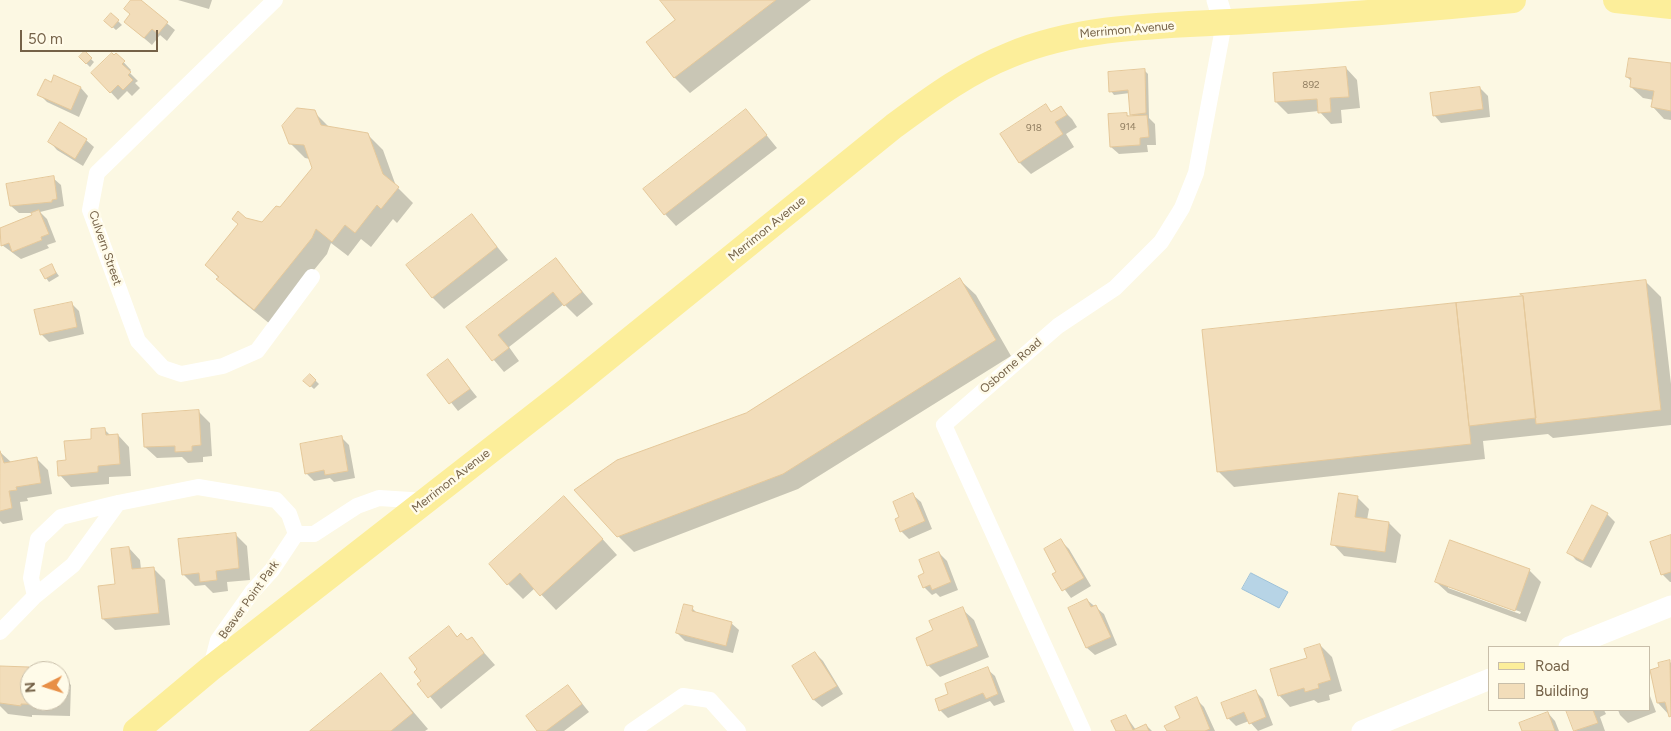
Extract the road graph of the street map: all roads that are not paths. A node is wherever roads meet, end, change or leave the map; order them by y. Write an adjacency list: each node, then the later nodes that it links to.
1 (275, 0): 6 (street, Culvern Street)
2 (1512, 0): 5 (main road, Merrimon Avenue)
3 (1616, 0): 4 (main road)
4 (1671, 6)
5 (1221, 11): 7 (main road, Merrimon Avenue); 19 (street, Osborne Road)
6 (312, 277)
7 (426, 501): 9 (street); 14 (main road, Merrimon Avenue)
8 (118, 503): 9 (street); 10 (street); 10 (street)
9 (296, 534): 14 (street, Beaver Point Park)
10 (34, 596): 12 (street)
11 (1671, 606): 13 (street)
12 (0, 632)
13 (1571, 646)
14 (210, 670): 16 (main road, Merrimon Avenue)
15 (1488, 680): 20 (street)
16 (136, 731)
17 (632, 731): 18 (street)
18 (738, 731)
19 (1083, 731)
20 (1362, 731)

